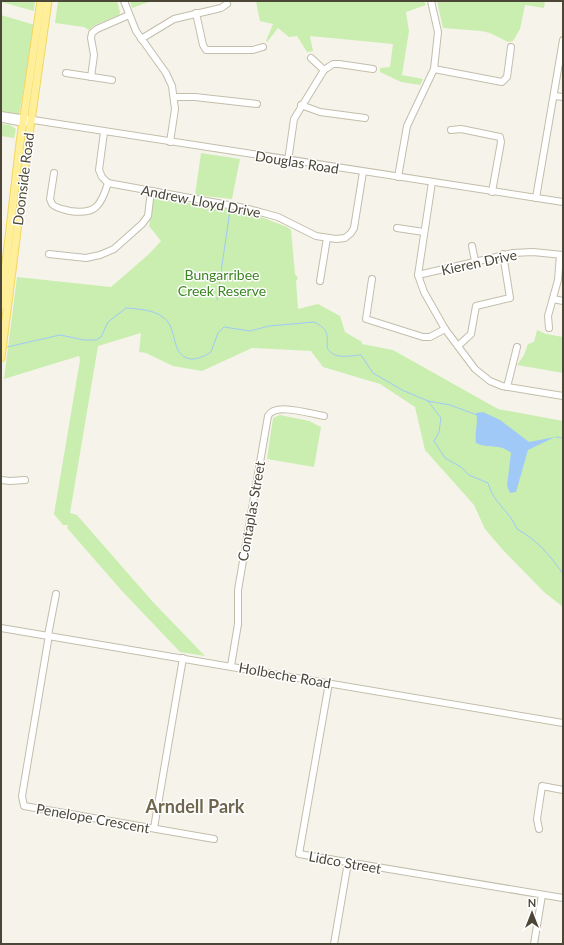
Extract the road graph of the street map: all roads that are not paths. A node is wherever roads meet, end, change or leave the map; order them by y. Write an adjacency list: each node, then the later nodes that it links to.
1 (41, 1): 27 (main road, Doonside Road)
2 (48, 1): 27 (main road, Doonside Road)
3 (124, 1): 7 (street)
4 (431, 1): 14 (street)
5 (227, 4): 6 (street)
6 (196, 13): 8 (street); 10 (street)
7 (129, 15): 8 (street); 17 (street)
8 (141, 39): 20 (street)
9 (563, 44): 19 (street)
10 (263, 47)
11 (511, 47): 14 (street)
12 (311, 58): 15 (street)
13 (373, 69): 15 (street)
14 (434, 69): 34 (street)
15 (324, 70): 23 (street)
16 (66, 73): 17 (street)
17 (91, 77): 18 (street)
18 (112, 80)
19 (554, 96): 21 (street); 39 (street)
20 (174, 97): 22 (street); 30 (street)
21 (563, 97)
22 (258, 104)
23 (301, 105): 26 (street); 31 (street)
24 (1, 115): 27 (street)
25 (1, 118): 27 (street)
26 (365, 118)
27 (26, 121): 29 (street, Douglas Road); 54 (main road, Doonside Road); 59 (main road, Doonside Road)
28 (450, 130): 38 (street)
29 (104, 132): 30 (street, Douglas Road); 36 (street)
30 (170, 142): 31 (street, Douglas Road)
31 (288, 160): 32 (street, Douglas Road)
32 (363, 172): 34 (street, Douglas Road); 43 (street, Andrew Lloyd Drive)
33 (54, 173): 36 (street)
34 (398, 177): 35 (street, Douglas Road)
35 (432, 182): 38 (street, Douglas Road); 42 (street)
36 (108, 183): 37 (street, Andrew Lloyd Drive)
37 (151, 191): 43 (street, Andrew Lloyd Drive); 45 (street)
38 (492, 192): 39 (street, Douglas Road)
39 (536, 198): 40 (street, Douglas Road)
40 (563, 202)
41 (397, 228): 42 (street)
42 (424, 232): 49 (street)
43 (327, 238): 51 (street)
44 (472, 246): 48 (street)
45 (49, 254)
46 (503, 254): 47 (street, Kieren Drive); 48 (street, Kieren Drive); 57 (street)
47 (561, 255): 52 (street)
48 (475, 261): 49 (street, Kieren Drive)
49 (418, 275): 56 (street)
50 (372, 279): 56 (street)
51 (320, 281)
52 (553, 299): 53 (street); 55 (street)
53 (563, 301)
54 (1, 306)
55 (549, 328)
56 (445, 329): 57 (street)
57 (458, 346): 60 (street)
58 (517, 347): 60 (street)
59 (1, 358)
60 (507, 386): 61 (street)
61 (563, 396)
62 (324, 416): 69 (street, Contaplas Street)
63 (1, 480): 64 (street)
64 (25, 480)
65 (56, 594): 67 (street)
66 (3, 629): 67 (street, Holbeche Road)
67 (49, 635): 68 (street, Holbeche Road); 73 (street, Penelope Crescent)
68 (183, 658): 69 (street, Holbeche Road); 73 (street)
69 (230, 666): 70 (street, Holbeche Road)
70 (329, 683): 71 (street, Holbeche Road); 76 (street, Lidco Street)
71 (563, 723)
72 (563, 790): 74 (street)
73 (154, 828): 75 (street, Penelope Crescent)
74 (540, 829)
75 (214, 839)
76 (348, 862): 77 (street, Lidco Street); 79 (street)
77 (542, 895): 78 (street, Lidco Street); 80 (street)
78 (563, 898)
79 (334, 944)
80 (534, 944)

